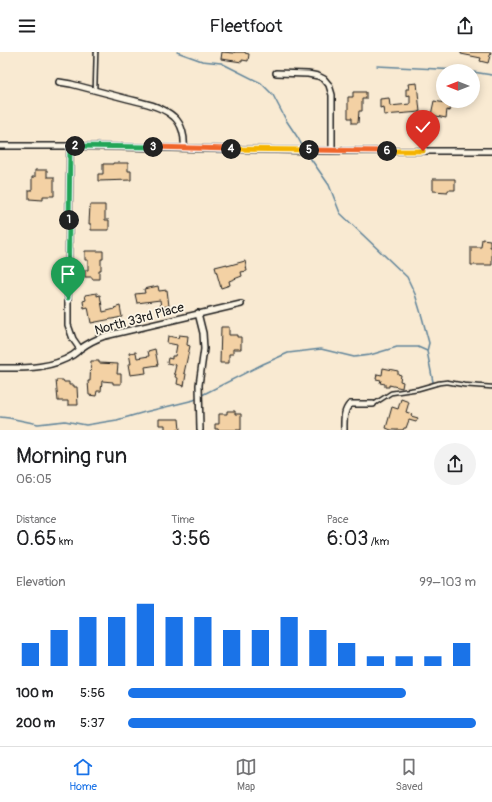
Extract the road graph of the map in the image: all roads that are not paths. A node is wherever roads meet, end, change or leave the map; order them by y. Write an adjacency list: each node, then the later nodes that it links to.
1 (96, 52): 4 (lane)
2 (276, 74): 8 (street)
3 (59, 82): 4 (street)
4 (95, 90): 7 (street)
5 (0, 146): 6 (street)
6 (70, 146): 7 (street); 12 (street)
7 (184, 148): 8 (street)
8 (332, 151): 9 (street)
9 (492, 152)
10 (241, 304): 11 (street, North 33rd Place)
11 (198, 313): 12 (street, North 33rd Place); 16 (street)
12 (80, 349): 13 (street, North 33rd Place)
13 (0, 368)
14 (492, 387): 15 (lane)
15 (373, 404): 17 (street)
16 (200, 430)
17 (344, 430)

